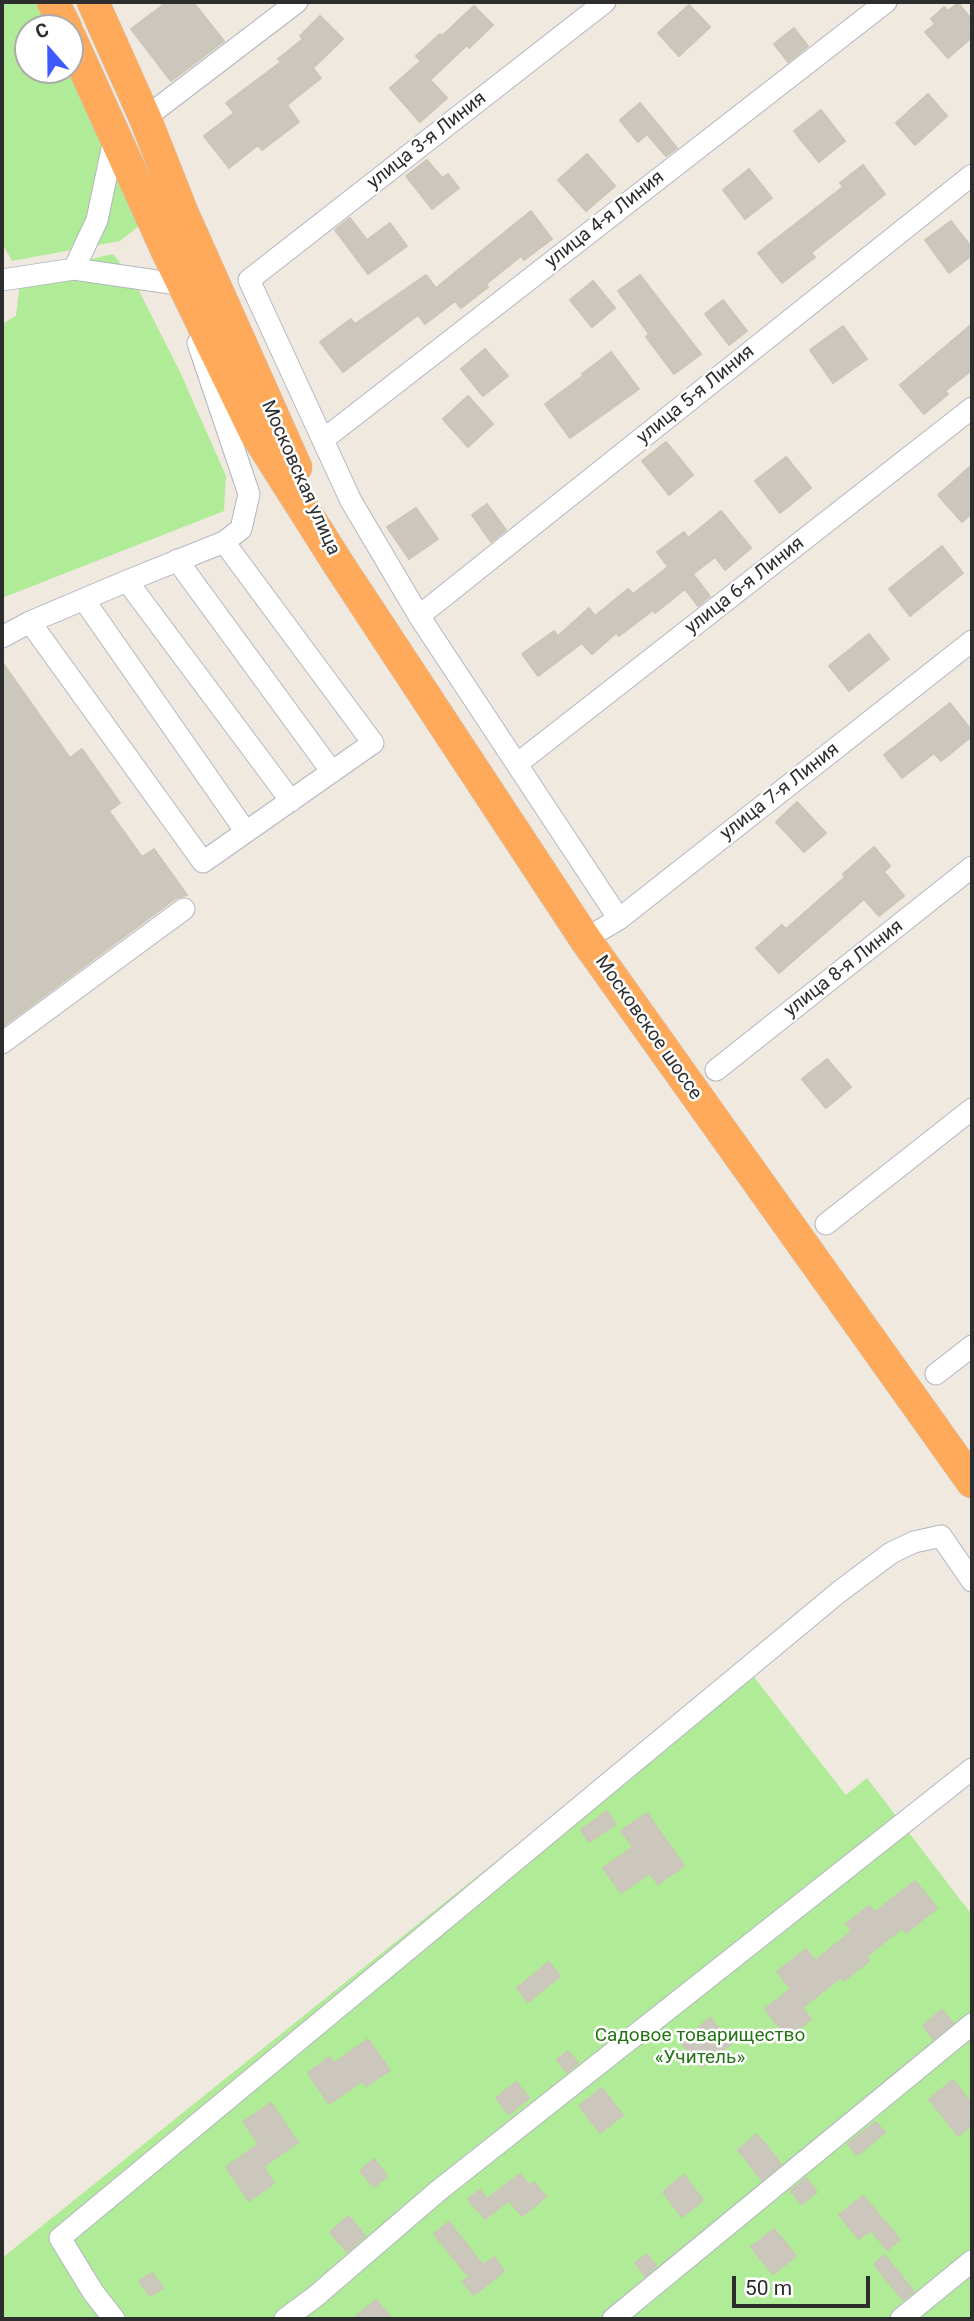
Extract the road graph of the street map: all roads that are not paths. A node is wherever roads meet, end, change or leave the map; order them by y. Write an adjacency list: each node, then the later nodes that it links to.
1 (93, 2): 6 (highway, Московская улица)
2 (297, 2): 6 (street)
3 (605, 2): 14 (street, улица 3-я Линия)
4 (886, 2): 14 (street, улица 4-я Линия)
5 (84, 67): 7 (highway, Московская улица)
6 (145, 118): 17 (highway, Московская улица)
7 (115, 135): 9 (street); 11 (highway, Московская улица)
8 (972, 175): 20 (street, улица 5-я Линия)
9 (74, 269): 10 (street); 11 (street)
10 (2, 279)
11 (184, 285): 12 (highway, Московская улица)
12 (210, 355): 15 (street); 17 (highway, Московская улица)
13 (972, 408): 24 (street, улица 6-я Линия)
14 (324, 439): 20 (street)
15 (224, 542): 16 (street); 25 (street)
16 (177, 560): 18 (street); 25 (street)
17 (339, 565): 31 (highway, Московское шоссе)
18 (127, 581): 19 (street); 26 (street)
19 (84, 600): 21 (street); 27 (street)
20 (419, 616): 24 (street)
21 (30, 622): 22 (street); 27 (street)
22 (2, 637)
23 (972, 641): 30 (street, улица 7-я Линия)
24 (517, 764): 30 (street)
25 (332, 772): 26 (street)
26 (291, 801): 27 (street)
27 (246, 832)
28 (972, 867): 33 (street, улица 8-я Линия)
29 (184, 909): 32 (street)
30 (619, 919): 31 (street, улица 7-я Линия)
31 (584, 939): 38 (highway, Московское шоссе)
32 (2, 1043)
33 (716, 1070)
34 (972, 1109): 35 (street)
35 (826, 1224)
36 (972, 1346): 37 (street)
37 (936, 1374)
38 (972, 1482)
39 (972, 1581): 43 (street)
40 (972, 1769): 44 (street)
41 (972, 2024): 45 (street)
42 (972, 2261): 46 (street)
43 (114, 2319)
44 (285, 2319)
45 (613, 2319)
46 (901, 2319)

